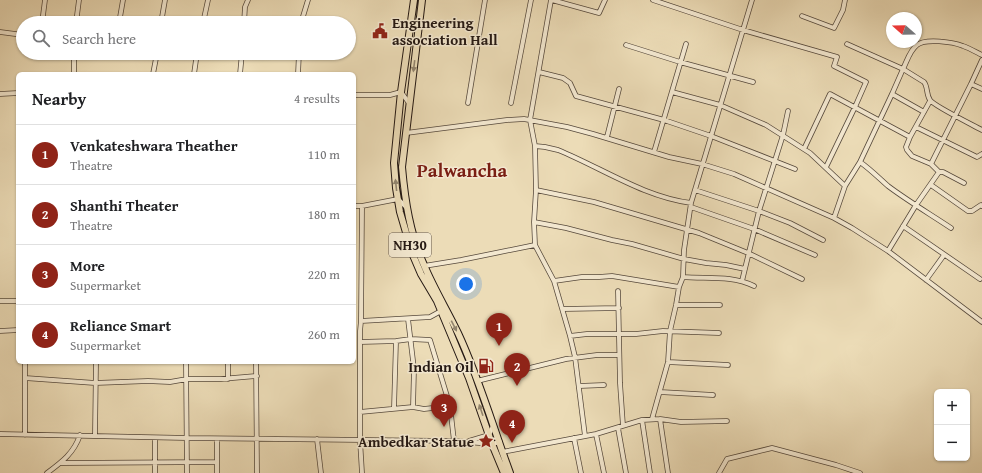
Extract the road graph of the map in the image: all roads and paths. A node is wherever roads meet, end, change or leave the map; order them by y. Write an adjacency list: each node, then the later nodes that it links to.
1 (45, 0): 17 (street)
2 (79, 0): 18 (street)
3 (123, 0): 19 (street)
4 (165, 0): 20 (street)
5 (208, 0): 21 (street)
6 (248, 0): 22 (street)
7 (308, 0): 23 (street)
8 (414, 0): 51 (highway, NH30)
9 (422, 0): 58 (highway, NH30, one-way to 58)
10 (485, 0): 59 (street)
11 (531, 0): 60 (street)
12 (552, 0): 13 (street); 45 (street)
13 (605, 0)
14 (653, 0): 25 (street)
15 (752, 0): 25 (street)
16 (845, 0): 24 (street)
17 (43, 16)
18 (77, 16)
19 (120, 16)
20 (162, 16)
21 (205, 16)
22 (244, 16)
23 (303, 16)
24 (802, 16)
25 (743, 30): 46 (street); 63 (street)
26 (0, 32): 27 (street)
27 (16, 34)
28 (686, 44): 38 (street)
29 (848, 44): 39 (street)
30 (626, 45): 38 (street)
31 (982, 56): 39 (street)
32 (74, 60): 40 (street)
33 (156, 60): 41 (street)
34 (196, 60): 42 (street)
35 (241, 60): 43 (street)
36 (299, 60): 44 (street)
37 (982, 60): 48 (street)
38 (680, 62): 46 (street); 52 (street)
39 (903, 69): 55 (street); 57 (street)
40 (74, 72)
41 (153, 72)
42 (194, 72)
43 (240, 72)
44 (298, 72)
45 (539, 72): 62 (street); 67 (street)
46 (730, 76): 47 (street); 61 (street)
47 (753, 82)
48 (971, 84): 50 (street); 66 (street)
49 (619, 89): 62 (street)
50 (982, 89)
51 (401, 92): 56 (street); 58 (street); 95 (highway, NH30, one-way to 51)
52 (672, 92): 61 (street); 68 (street)
53 (16, 93): 54 (street)
54 (0, 94)
55 (892, 94): 65 (street); 69 (street)
56 (356, 95)
57 (930, 101): 65 (street); 66 (street)
58 (409, 103): 72 (highway, NH30)
59 (468, 103)
60 (511, 103)
61 (720, 105): 73 (street); 74 (street)
62 (615, 106): 68 (street); 75 (street)
63 (855, 107): 69 (street); 79 (street); 86 (street)
64 (788, 111): 73 (street)
65 (924, 112): 70 (street)
66 (955, 115): 71 (street); 77 (street)
67 (530, 120): 72 (street); 75 (street); 78 (street)
68 (664, 120): 74 (street); 80 (street)
69 (880, 120): 76 (street); 83 (street)
70 (916, 127): 76 (street); 77 (street)
71 (982, 130)
72 (406, 133): 101 (highway, NH30)
73 (783, 135): 79 (street); 82 (street)
74 (711, 136): 82 (street); 84 (street)
75 (607, 137): 80 (street)
76 (910, 137): 85 (street)
77 (942, 140): 81 (street); 85 (street)
78 (534, 146): 93 (street); 96 (street)
79 (804, 149): 86 (street)
80 (654, 152): 84 (street)
81 (982, 154)
82 (774, 161): 87 (street); 92 (street)
83 (860, 162): 91 (street); 99 (street)
84 (702, 164): 92 (street); 94 (street)
85 (931, 164): 88 (street)
86 (826, 167): 91 (street)
87 (795, 170)
88 (939, 172): 89 (street); 90 (street)
89 (964, 183)
90 (931, 185): 99 (street); 100 (street)
91 (845, 186): 103 (street)
92 (766, 188): 102 (street); 103 (street)
93 (536, 190): 104 (street); 108 (street)
94 (695, 190): 96 (street); 102 (street)
95 (398, 199): 98 (street); 101 (street); 133 (highway, NH30)
96 (691, 205): 106 (street); 108 (street)
97 (356, 206): 98 (street)
98 (362, 206): 136 (street)
99 (916, 206): 105 (street); 107 (street)
100 (982, 206)
101 (407, 208): 116 (highway, NH30)
102 (759, 211): 106 (street); 109 (street)
103 (834, 218): 111 (street)
104 (534, 222): 110 (street); 115 (street)
105 (903, 226): 111 (street); 114 (street)
106 (754, 228): 112 (street); 113 (street)
107 (951, 228)
108 (686, 230): 112 (street); 115 (street)
109 (823, 240)
110 (535, 245): 116 (street); 122 (street)
111 (888, 251): 121 (street)
112 (748, 253): 117 (street); 119 (street)
113 (815, 255)
114 (944, 255): 120 (street); 121 (street)
115 (684, 258): 117 (street); 118 (street)
116 (424, 266): 161 (highway, NH30, one-way to 161)
117 (745, 269): 123 (street)
118 (683, 277): 123 (street); 125 (street)
119 (802, 279)
120 (981, 279)
121 (926, 280): 135 (street)
122 (554, 281): 125 (street); 132 (street)
123 (742, 281): 124 (street)
124 (754, 286)
125 (679, 287): 129 (street)
126 (618, 291): 131 (street)
127 (0, 301): 128 (street)
128 (16, 301)
129 (676, 305): 130 (street); 141 (street)
130 (720, 306)
131 (619, 308): 132 (street); 142 (street)
132 (563, 309): 144 (street)
133 (441, 311): 134 (street); 182 (highway, NH30, one-way to 133)
134 (408, 319): 136 (street); 145 (street)
135 (981, 320)
136 (361, 321): 140 (street)
137 (16, 330): 138 (street)
138 (0, 331)
139 (356, 331): 140 (street)
140 (360, 331): 147 (street)
141 (670, 331): 142 (street); 143 (street); 150 (street)
142 (619, 334): 144 (street); 148 (street)
143 (719, 334)
144 (570, 336): 149 (street)
145 (411, 339): 146 (street); 167 (street); 168 (street)
146 (396, 341): 147 (street); 169 (street)
147 (360, 342): 170 (street)
148 (619, 355): 149 (street); 176 (street)
149 (575, 357): 161 (street); 164 (street)
150 (668, 362): 156 (street); 165 (street)
151 (26, 364): 158 (street)
152 (96, 364): 162 (street)
153 (186, 364): 159 (street)
154 (228, 364): 160 (street)
155 (256, 364): 157 (street)
156 (728, 365)
157 (257, 376): 160 (street); 189 (street)
158 (25, 378): 162 (street); 180 (street)
159 (187, 379): 160 (street); 162 (street); 186 (street)
160 (228, 379)
161 (477, 381): 175 (highway, NH30)
162 (95, 383): 183 (street)
163 (604, 385): 164 (street)
164 (579, 386): 184 (street)
165 (660, 392): 166 (street); 171 (street)
166 (713, 395)
167 (450, 406): 168 (street); 192 (street)
168 (413, 407): 169 (street)
169 (394, 408): 170 (street)
170 (360, 412): 191 (street)
171 (652, 419): 172 (street); 173 (street)
172 (660, 419): 174 (street); 214 (street)
173 (642, 420): 176 (street); 213 (street)
174 (727, 421)
175 (494, 424): 182 (street); 194 (highway, NH30)
176 (623, 426): 177 (street)
177 (618, 428): 179 (street); 212 (street)
178 (0, 434): 180 (street)
179 (596, 434): 184 (street); 211 (street)
180 (25, 435): 181 (street)
181 (80, 435): 183 (street); 199 (street)
182 (489, 435): 193 (street); 195 (highway, NH30)
183 (95, 436): 185 (street)
184 (585, 436): 187 (street)
185 (155, 438): 186 (street); 200 (street)
186 (187, 438): 188 (street); 197 (street)
187 (574, 438): 196 (street); 210 (street)
188 (217, 439): 189 (street); 198 (street)
189 (256, 439): 190 (street); 205 (street)
190 (317, 439): 191 (street); 206 (street)
191 (360, 440): 192 (street); 207 (street)
192 (454, 442): 193 (street)
193 (466, 442): 195 (street)
194 (500, 442): 195 (street); 196 (highway, NH30)
195 (492, 444): 208 (highway, NH30)
196 (502, 452): 209 (highway, NH30)
197 (187, 462): 198 (street); 200 (street); 203 (street)
198 (217, 462): 204 (street)
199 (62, 463): 200 (street); 201 (street)
200 (155, 463): 202 (street)
201 (47, 473)
202 (155, 473)
203 (187, 473)
204 (217, 473)
205 (257, 473)
206 (321, 473)
207 (362, 473)
208 (504, 473)
209 (510, 473)
210 (581, 473)
211 (604, 473)
212 (626, 473)
213 (650, 473)
214 (668, 473)
215 (719, 473): 216 (street)
216 (860, 473)

